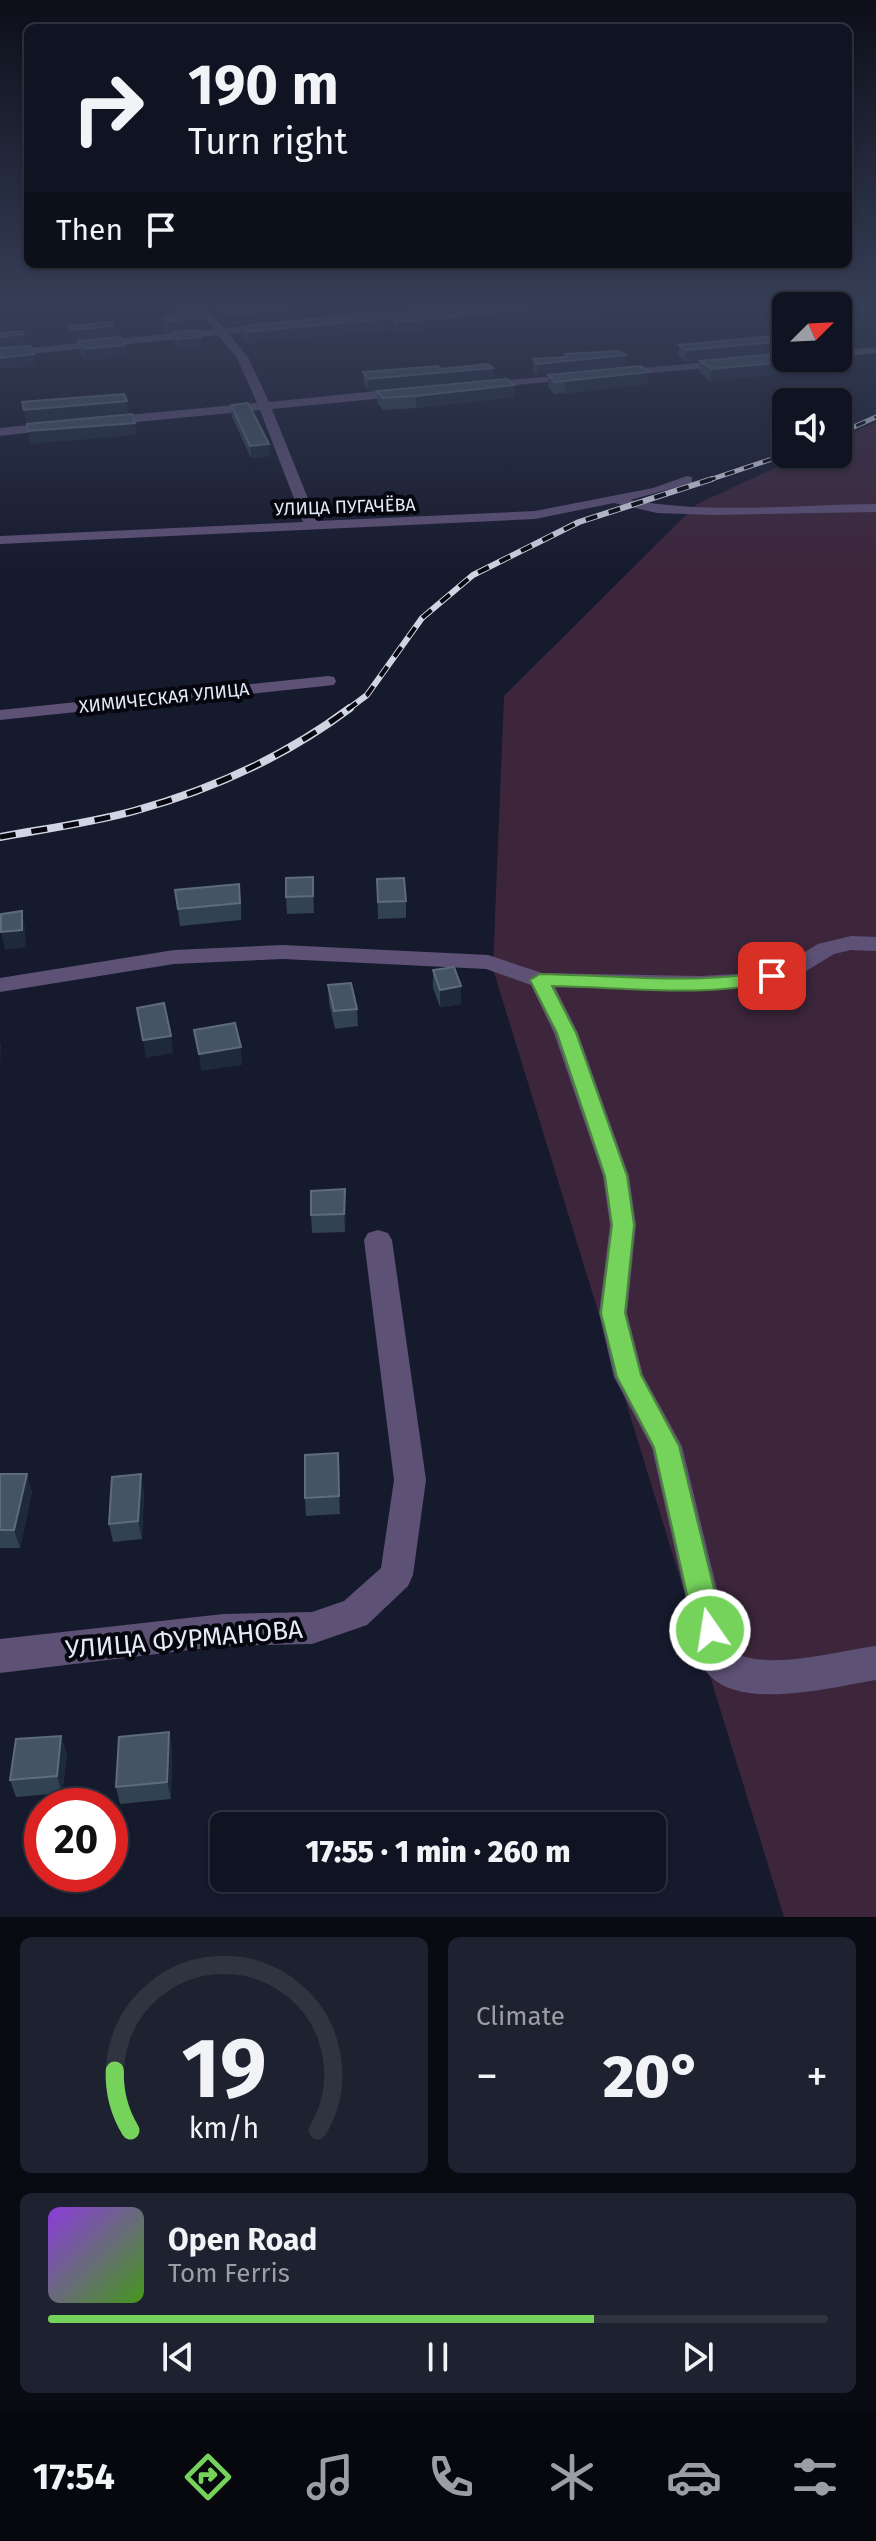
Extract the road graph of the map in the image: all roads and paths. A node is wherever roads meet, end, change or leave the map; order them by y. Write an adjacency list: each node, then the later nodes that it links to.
1 (258, 394): 3 (street)
2 (386, 394): 3 (street)
3 (262, 405): 4 (street); 10 (street)
4 (92, 422)
5 (77, 424): 6 (street)
6 (0, 432)
7 (687, 480): 8 (street, УЛИЦА ПУГАЧЁВА)
8 (612, 500): 9 (street); 10 (street, УЛИЦА ПУГАЧЁВА)
9 (876, 508)
10 (312, 527): 11 (street, УЛИЦА ПУГАЧЁВА)
11 (0, 540)
12 (328, 681): 13 (street, ХИМИЧЕСКАЯ УЛИЦА)
13 (0, 715)
14 (876, 944): 15 (street)
15 (540, 980): 16 (street); 19 (street)
16 (0, 985)
17 (378, 1240): 18 (street, УЛИЦА ФУРМАНОВА)
18 (0, 1656)
19 (876, 1663)

